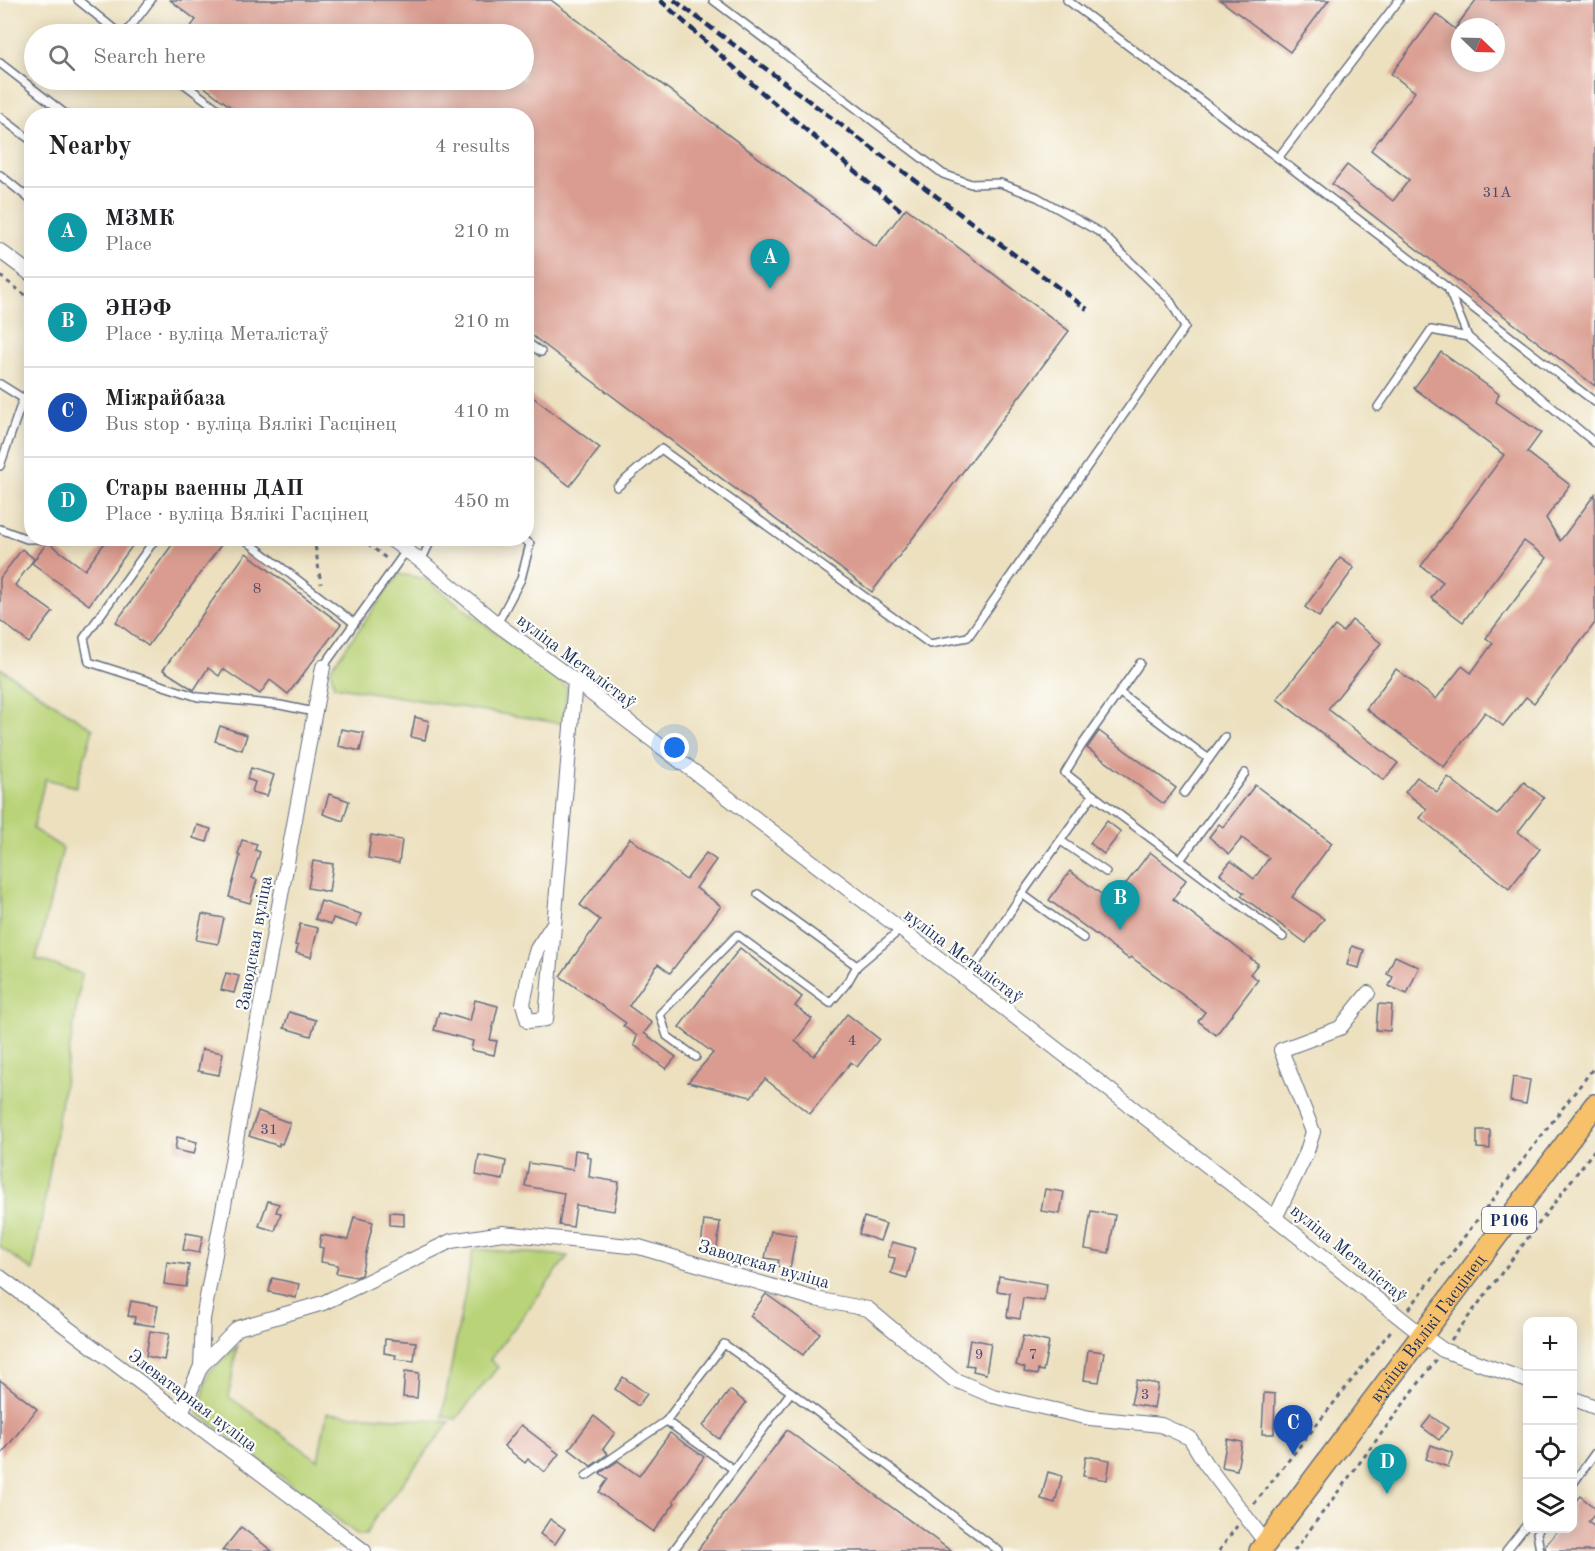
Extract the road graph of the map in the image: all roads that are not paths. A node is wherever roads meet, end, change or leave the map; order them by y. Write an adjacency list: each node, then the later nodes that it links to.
1 (78, 0): 6 (lane)
2 (151, 0): 7 (lane)
3 (713, 0): 31 (lane)
4 (1067, 0): 16 (lane)
5 (1399, 0): 16 (lane)
6 (108, 24)
7 (133, 24)
8 (0, 63): 9 (lane)
9 (24, 82)
10 (35, 90): 12 (lane)
11 (192, 90): 13 (lane)
12 (58, 108)
13 (216, 108)
14 (0, 117): 15 (lane)
15 (24, 135)
16 (1278, 158): 21 (lane)
17 (0, 175): 18 (lane)
18 (24, 194)
19 (1, 254): 20 (street)
20 (24, 270)
21 (1448, 288): 22 (lane); 27 (lane)
22 (1468, 337): 28 (lane); 29 (lane)
23 (534, 347): 24 (lane)
24 (541, 352)
25 (0, 384): 26 (lane)
26 (23, 399): 30 (lane)
27 (1595, 402)
28 (1378, 407)
29 (1595, 443)
30 (0, 466)
31 (617, 487)
32 (0, 530): 33 (lane)
33 (24, 538)
34 (150, 546): 47 (lane)
35 (253, 546): 41 (lane)
36 (399, 546): 39 (street, вуліца Металістаў)
37 (428, 546): 40 (lane)
38 (529, 546): 42 (lane)
39 (406, 551): 40 (street, вуліца Металістаў); 41 (lane, Заводская вуліца)
40 (421, 561): 42 (street, вуліца Металістаў)
41 (354, 623): 44 (lane, Заводская вуліца)
42 (497, 624): 45 (street, вуліца Металістаў)
43 (1140, 663): 46 (lane)
44 (323, 667): 47 (street, Заводская вуліца)
45 (575, 681): 58 (street); 59 (street, вуліца Металістаў)
46 (1120, 693): 49 (lane); 52 (lane)
47 (314, 712): 70 (street, Заводская вуліца)
48 (1225, 737): 49 (lane)
49 (1209, 759): 51 (lane)
50 (1245, 773): 54 (lane)
51 (1184, 793)
52 (1093, 795): 53 (lane); 54 (lane)
53 (1061, 841): 55 (lane); 57 (lane)
54 (1180, 860): 60 (lane)
55 (1106, 872)
56 (758, 894): 62 (lane)
57 (1022, 894): 61 (lane); 63 (lane)
58 (554, 923): 58 (street)
59 (900, 930): 62 (lane); 63 (street, вуліца Металістаў)
60 (1283, 937)
61 (1083, 938)
62 (857, 966): 65 (lane)
63 (966, 979): 67 (street, вуліца Металістаў)
64 (1368, 993): 67 (street)
65 (696, 1057)
66 (1595, 1105): 69 (main road, вуліца Вялікі Гасцінец / Р106)
67 (1275, 1218): 69 (street, вуліца Металістаў)
68 (0, 1277): 75 (street, Элеватарная вуліца)
69 (1422, 1335): 71 (street, вуліца Металістаў); 83 (main road, вуліца Вялікі Гасцінец / Р106)
70 (201, 1366): 75 (street, Заводская вуліца); 83 (street, Заводская вуліца)
71 (1523, 1380)
72 (791, 1392): 76 (lane); 78 (lane); 85 (lane)
73 (1577, 1400): 74 (street)
74 (1595, 1407)
75 (181, 1413): 84 (street, Элеватарная вуліца)
76 (666, 1421): 78 (lane); 79 (lane)
77 (1595, 1454): 80 (lane)
78 (733, 1469): 86 (lane)
79 (586, 1476)
80 (1576, 1479)
81 (1523, 1528): 87 (lane)
82 (1537, 1533): 88 (lane)
83 (1263, 1547)
84 (354, 1548)
85 (995, 1549)
86 (673, 1551)
87 (1506, 1551)
88 (1540, 1551)

